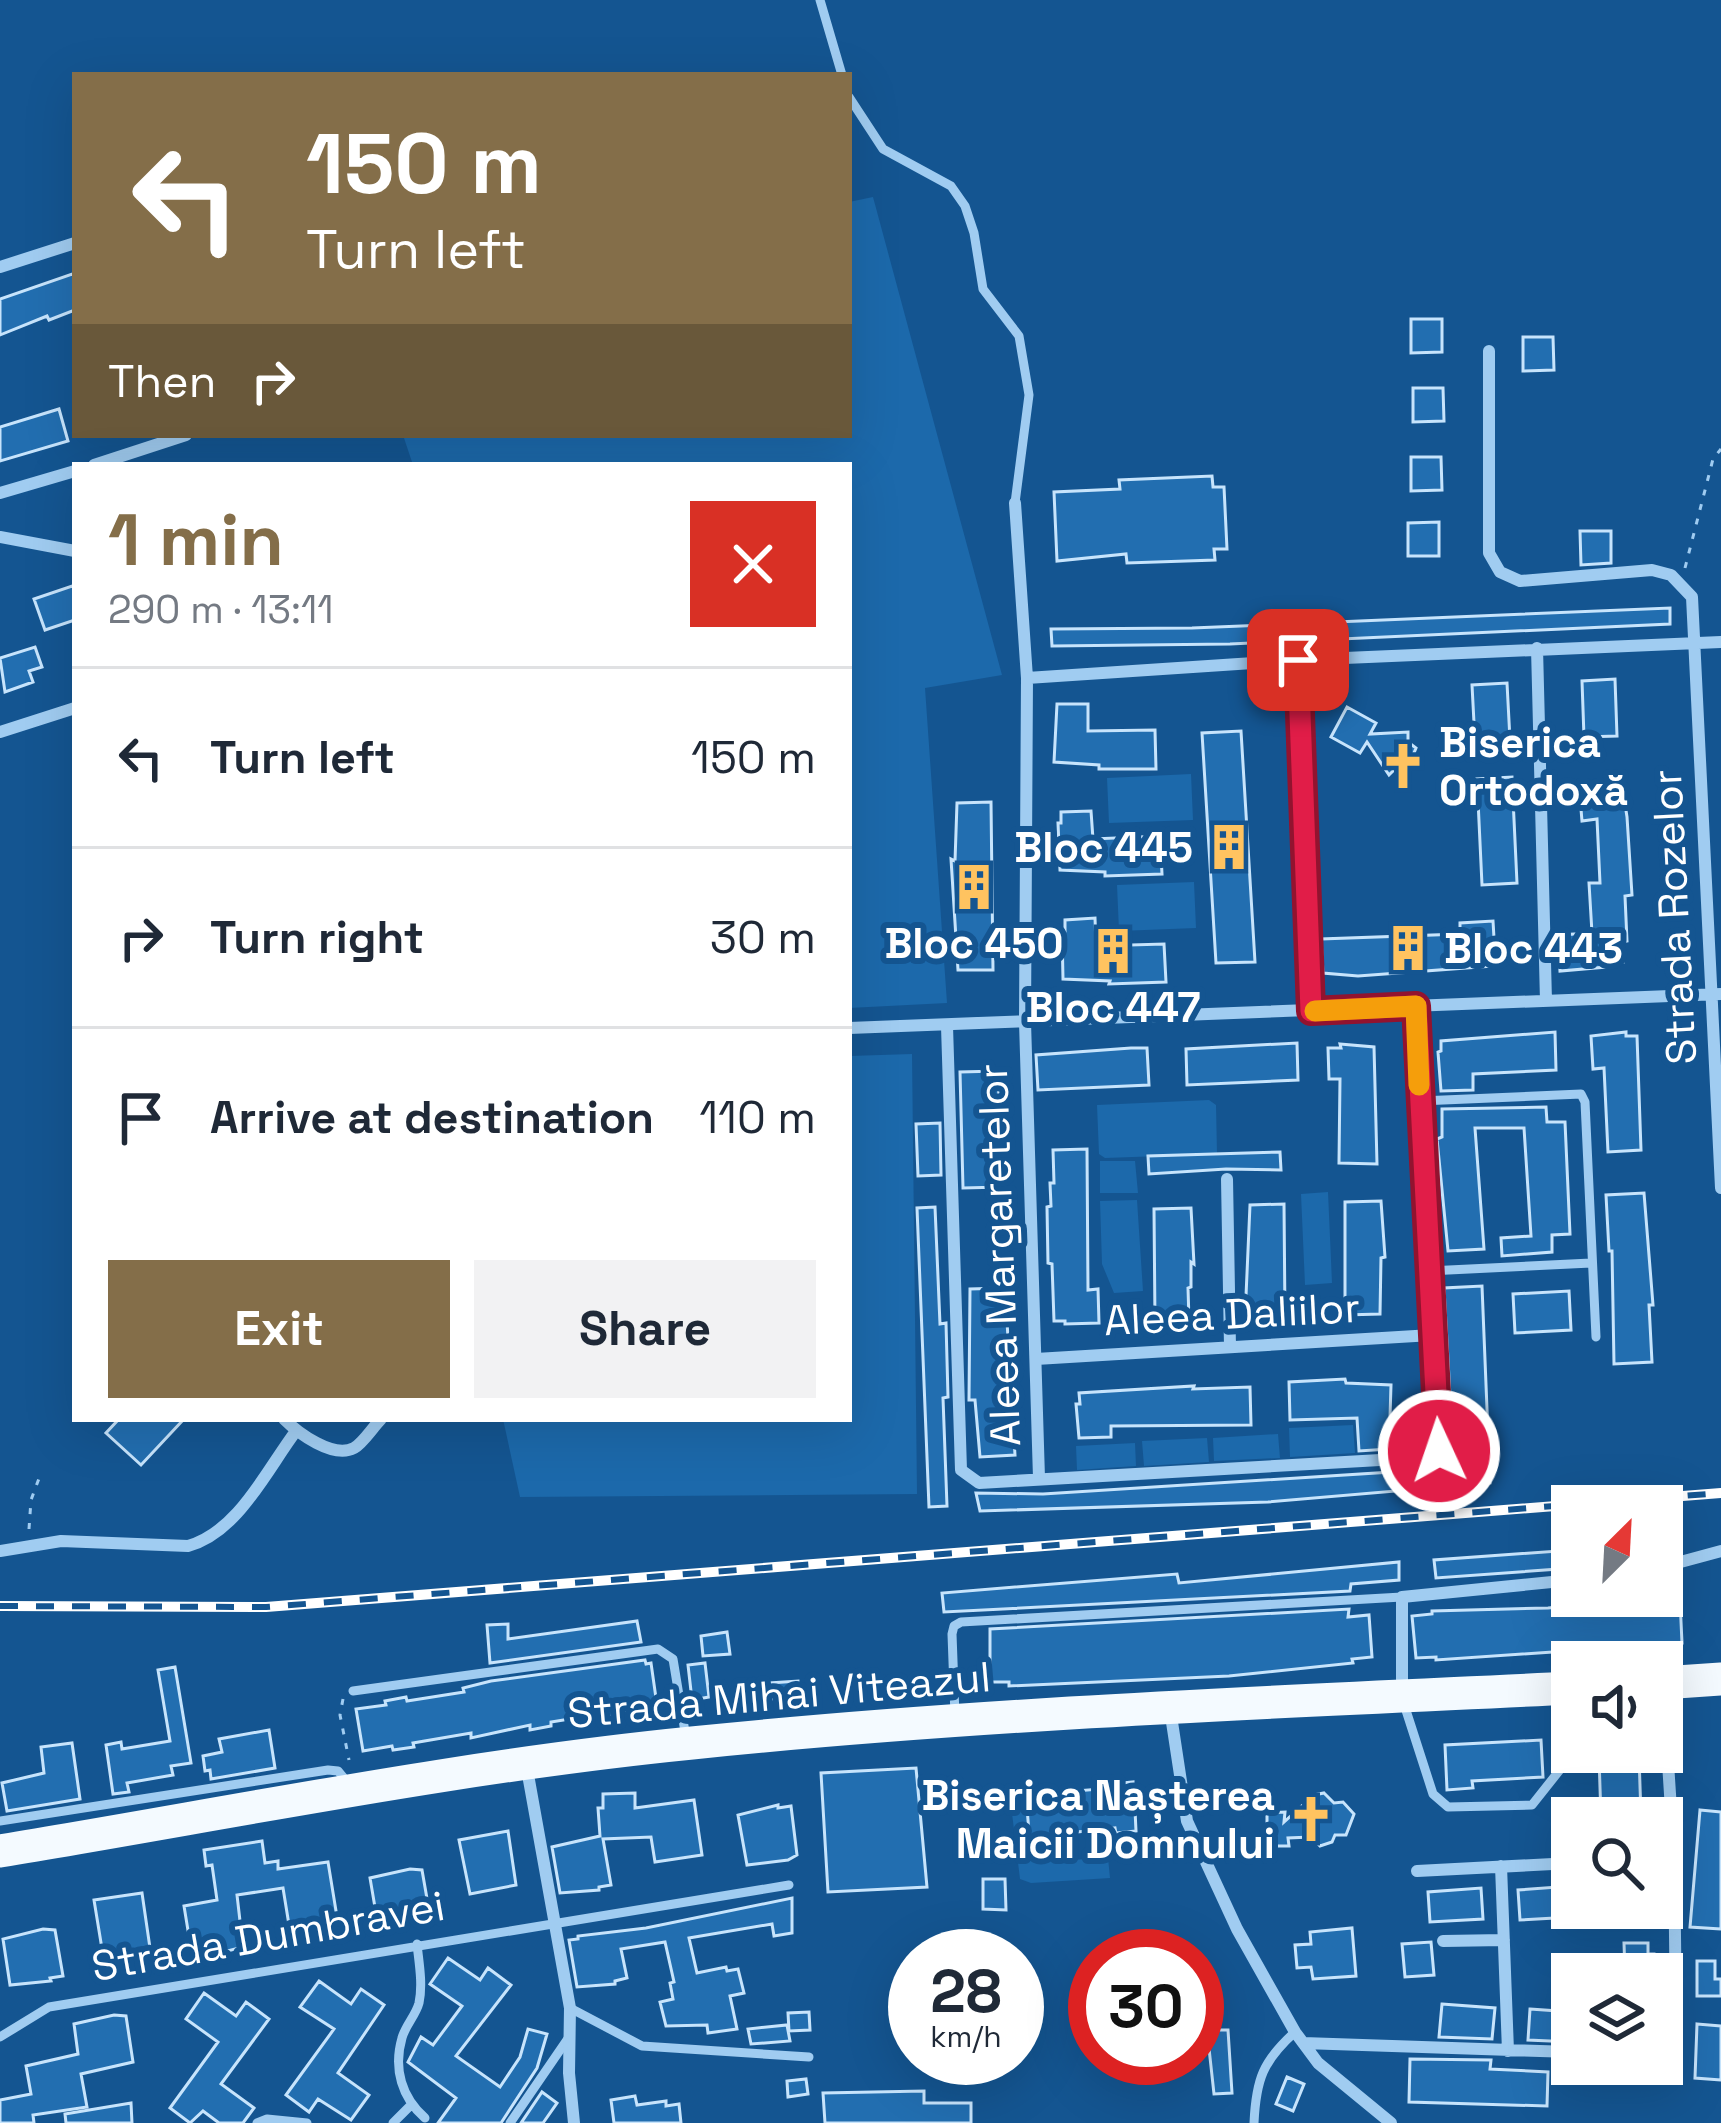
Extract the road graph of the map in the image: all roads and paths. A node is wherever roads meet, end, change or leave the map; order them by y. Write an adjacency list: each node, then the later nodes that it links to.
1 (820, 0): 2 (lane)
2 (841, 72)
3 (852, 102): 12 (lane)
4 (72, 243): 5 (street)
5 (0, 266)
6 (1489, 351): 15 (street)
7 (178, 438): 9 (street)
8 (1721, 448): 15 (path)
9 (118, 461)
10 (72, 472): 11 (street)
11 (0, 494)
12 (1015, 502): 20 (street, Aleea Margaretelor)
13 (0, 537): 14 (street)
14 (72, 550)
15 (1682, 582): 17 (street, Strada Rozelor)
16 (1721, 642): 17 (street)
17 (1695, 643): 18 (street); 23 (street, Strada Rozelor)
18 (1537, 648): 19 (street); 24 (street)
19 (1298, 660): 20 (street); 26 (street)
20 (1027, 678): 27 (street, Aleea Margaretelor)
21 (72, 709): 22 (street)
22 (0, 732)
23 (1715, 994): 24 (street); 32 (street, Strada Rozelor)
24 (1546, 1001): 25 (street)
25 (1416, 1006): 26 (street); 30 (street)
26 (1311, 1011): 27 (street)
27 (1025, 1022): 28 (street); 38 (street, Aleea Margaretelor)
28 (947, 1026): 29 (street); 43 (street, Aleea Margaretelor)
29 (852, 1028)
30 (1420, 1101): 33 (lane); 34 (street)
31 (1227, 1179): 37 (street)
32 (1721, 1188)
33 (1591, 1263): 34 (lane); 36 (lane)
34 (1428, 1271): 35 (street)
35 (1432, 1335): 37 (street, Aleea Daliilor); 43 (street)
36 (1597, 1336)
37 (1230, 1347): 38 (street, Aleea Daliilor)
38 (1036, 1359): 43 (street, Aleea Margaretelor)
39 (287, 1422): 41 (street)
40 (378, 1422): 41 (street)
41 (296, 1431): 44 (street)
42 (41, 1473): 44 (path)
43 (1039, 1478)
44 (30, 1544): 45 (street)
45 (0, 1551)
46 (1721, 1551): 47 (street)
47 (1683, 1562)
48 (1551, 1582): 49 (street)
49 (1402, 1597): 54 (street); 56 (lane)
50 (1721, 1679): 51 (highway)
51 (1683, 1682)
52 (1551, 1689): 54 (highway, Strada Mihai Viteazul)
53 (353, 1691): 57 (lane); 60 (path)
54 (1402, 1696): 55 (highway, Strada Mihai Viteazul); 59 (lane)
55 (1169, 1708): 56 (highway, Strada Mihai Viteazul); 74 (street)
56 (955, 1722): 57 (highway, Strada Mihai Viteazul)
57 (687, 1743): 58 (highway, Strada Mihai Viteazul)
58 (526, 1765): 60 (highway, Strada Mihai Viteazul); 67 (street)
59 (1559, 1773)
60 (354, 1780): 61 (lane); 62 (highway, Strada Mihai Viteazul)
61 (0, 1821)
62 (0, 1851)
63 (1551, 1864): 64 (street)
64 (1502, 1867): 65 (street); 68 (street)
65 (1417, 1871)
66 (789, 1885): 67 (lane, Strada Dumbravei)
67 (555, 1921): 70 (lane, Strada Dumbravei); 71 (street)
68 (1504, 1940): 69 (street); 75 (street)
69 (1443, 1941)
70 (417, 1944): 73 (lane, Strada Dumbravei); 78 (lane)
71 (570, 2008): 72 (street); 77 (lane)
72 (572, 2033): 83 (lane); 84 (street)
73 (0, 2037)
74 (1299, 2037): 75 (street); 85 (lane); 86 (street)
75 (1508, 2051): 76 (street)
76 (1551, 2052)
77 (809, 2056)
78 (411, 2105): 79 (lane); 82 (lane)
79 (425, 2118)
80 (257, 2123): 81 (lane)
81 (307, 2123)
82 (393, 2123)
83 (510, 2123)
84 (574, 2123)
85 (1254, 2123)
86 (1391, 2123)

